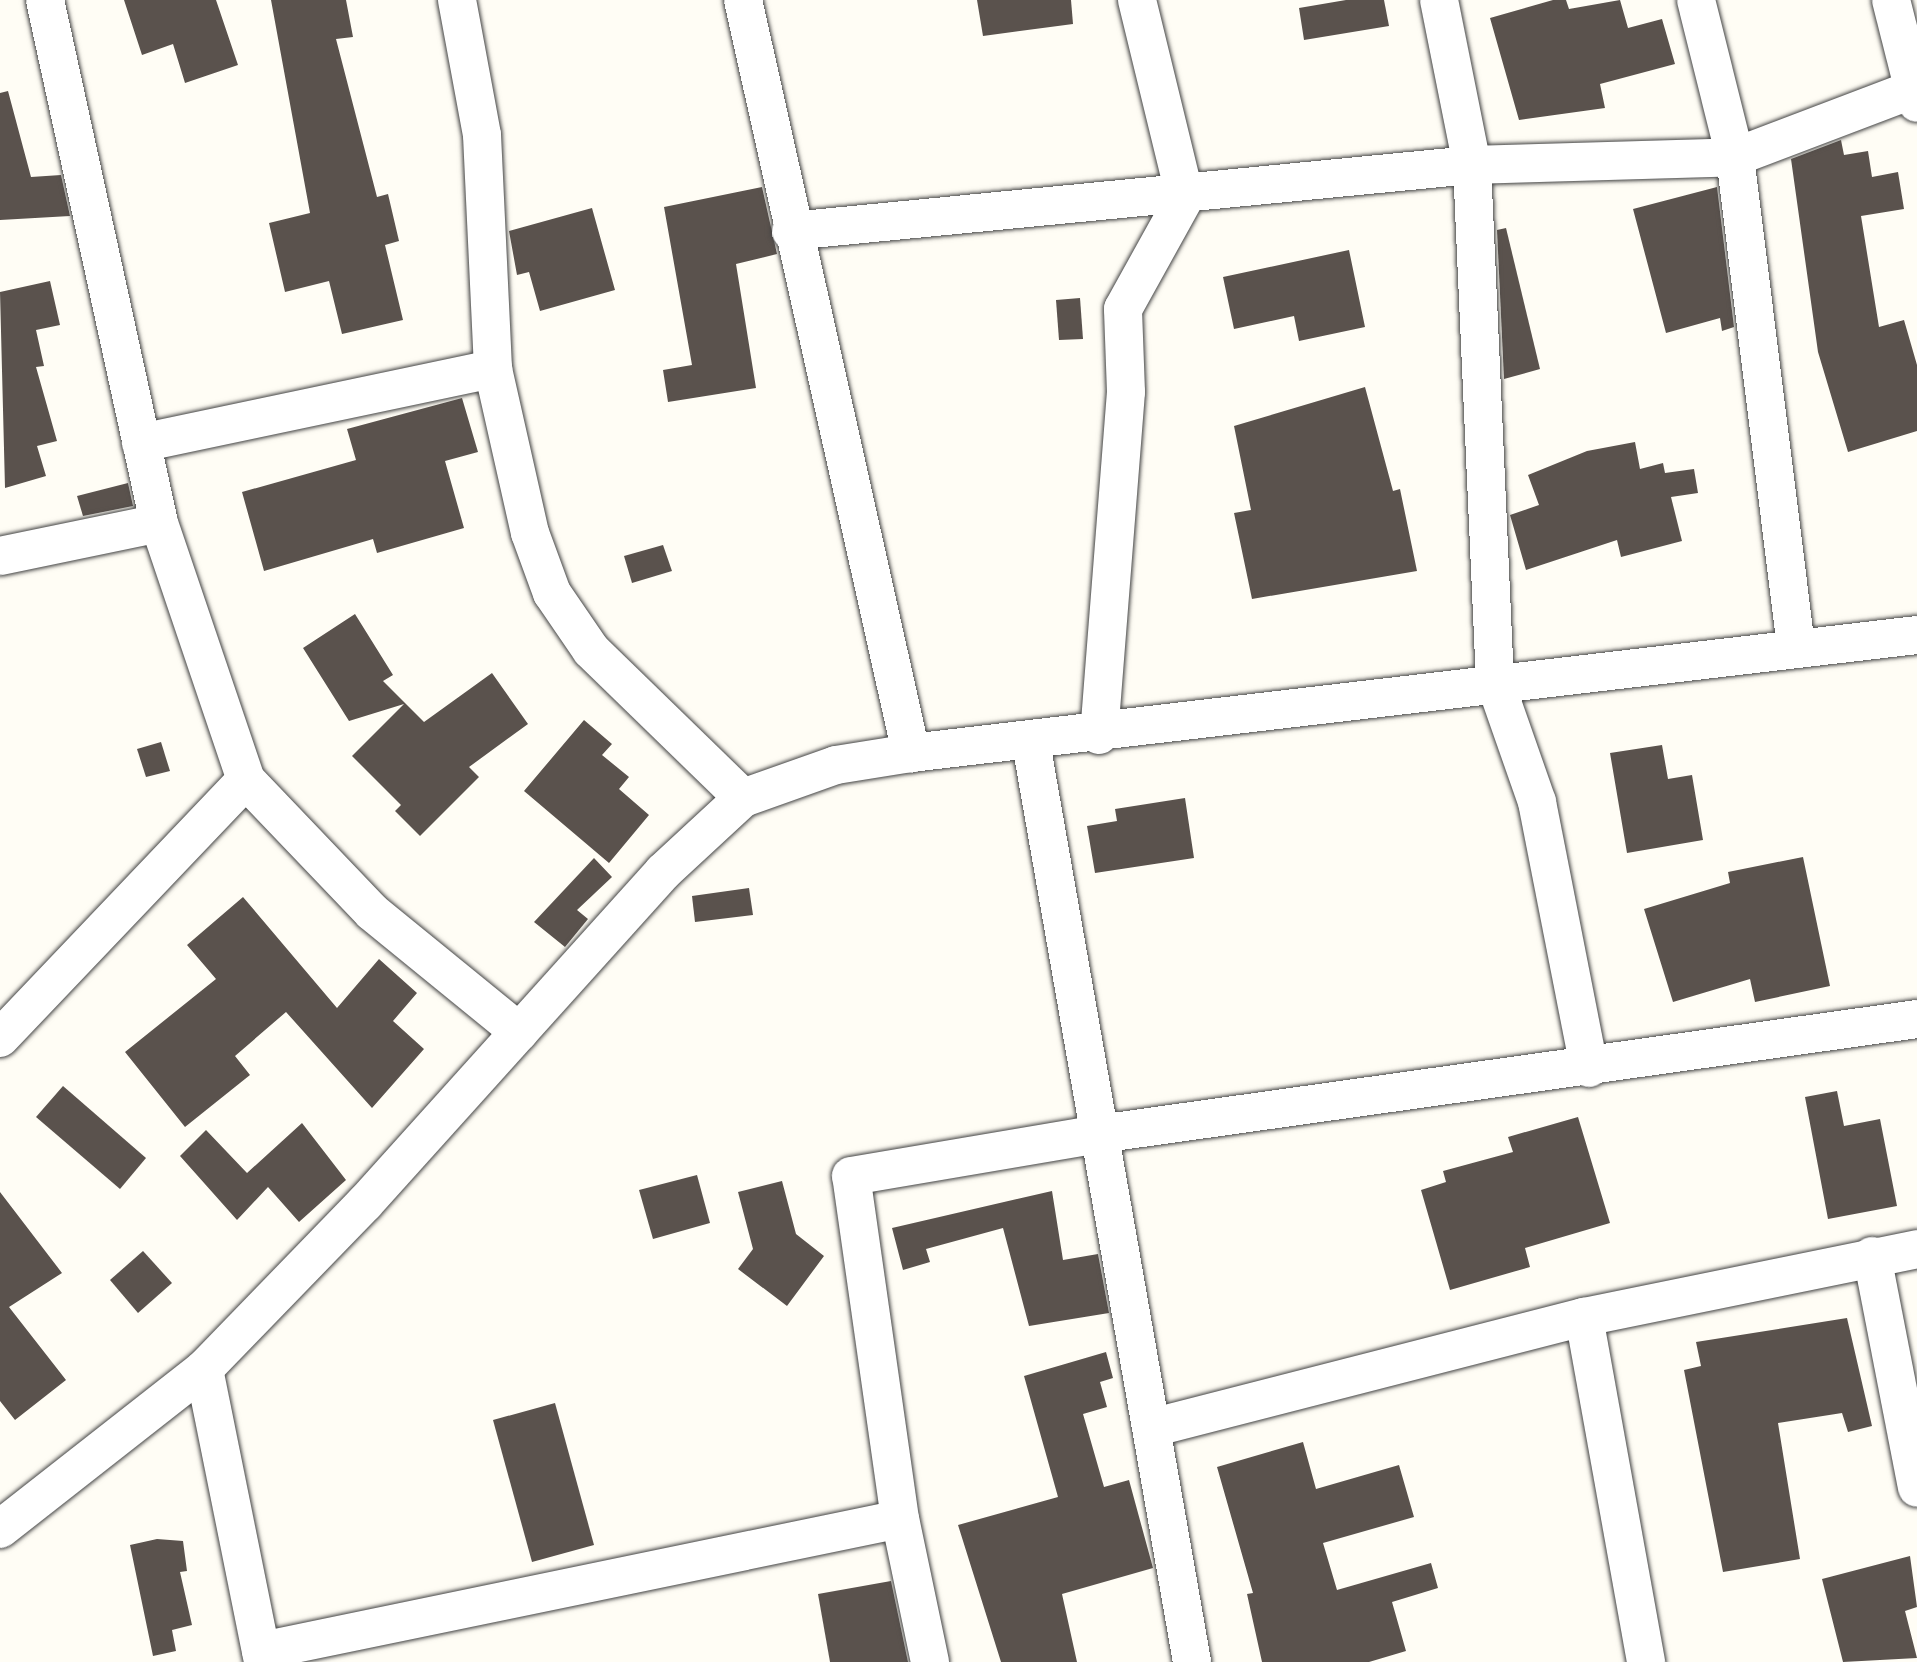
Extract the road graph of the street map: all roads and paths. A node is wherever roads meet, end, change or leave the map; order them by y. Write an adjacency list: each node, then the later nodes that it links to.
1 (45, 0): 14 (street)
2 (457, 0): 13 (street)
3 (743, 0): 12 (street)
4 (1137, 0): 11 (street)
5 (1439, 0): 10 (street)
6 (1696, 0): 9 (street)
7 (1891, 0): 8 (street)
8 (1916, 93): 9 (street)
9 (1735, 157): 10 (street); 18 (street)
10 (1472, 165): 11 (street); 19 (street)
11 (1185, 197): 12 (street); 20 (street)
12 (791, 231): 22 (street)
13 (493, 369): 14 (street); 24 (street)
14 (141, 443): 15 (street)
15 (159, 523): 16 (street); 23 (street)
16 (0, 556)
17 (1917, 635): 18 (street)
18 (1796, 647): 19 (street)
19 (1495, 682): 20 (street); 28 (street)
20 (1099, 735): 21 (street)
21 (1031, 743): 22 (street); 29 (street)
22 (911, 753): 24 (street)
23 (246, 780): 26 (street); 27 (street)
24 (743, 798): 26 (street)
25 (1917, 1019): 28 (street)
26 (519, 1032): 33 (street)
27 (0, 1038)
28 (1589, 1068): 29 (street)
29 (1099, 1134): 34 (street); 36 (street)
30 (1917, 1249): 31 (street)
31 (1872, 1256): 32 (street); 35 (street)
32 (1584, 1317): 34 (street); 41 (street)
33 (204, 1369): 37 (street); 38 (street)
34 (1155, 1427): 40 (street)
35 (1917, 1488)
36 (900, 1519): 38 (street); 39 (street)
37 (0, 1529)
38 (262, 1656)
39 (930, 1662)
40 (1192, 1662)
41 (1646, 1662)

